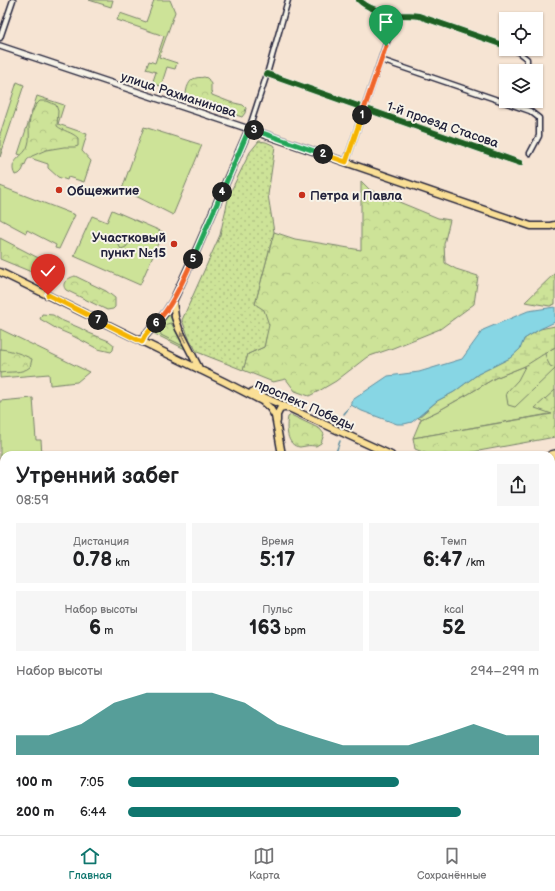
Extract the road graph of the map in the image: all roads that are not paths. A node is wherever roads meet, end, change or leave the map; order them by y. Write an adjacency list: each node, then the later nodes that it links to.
1 (13, 0): 5 (street)
2 (288, 0): 9 (street)
3 (359, 0): 4 (street)
4 (396, 14): 6 (street); 8 (street)
5 (0, 38)
6 (499, 44)
7 (0, 46): 11 (main road, улица Рахманинова)
8 (381, 60): 10 (street); 12 (street)
9 (267, 74): 10 (street, 1-й проезд Стасова); 11 (street)
10 (364, 108): 13 (street); 14 (street, 1-й проезд Стасова)
11 (249, 129): 13 (main road, улица Рахманинова); 17 (main road)
12 (530, 153)
13 (346, 162): 15 (main road, улица Рахманинова)
14 (520, 163)
15 (555, 225)
16 (0, 272): 18 (main road, проспект Победы)
17 (173, 301): 18 (main road); 19 (main road, one-way to 17)
18 (142, 342): 19 (main road, проспект Победы)
19 (200, 370): 20 (main road, проспект Победы)
20 (228, 384): 21 (main road, проспект Победы); 22 (main road, проспект Победы)
21 (289, 408): 22 (main road); 23 (main road, проспект Победы)
22 (277, 427): 24 (main road, проспект Победы)
23 (372, 447): 25 (main road, проспект Победы); 26 (main road, проспект Победы)
24 (281, 451)
25 (378, 451)
26 (381, 451)

